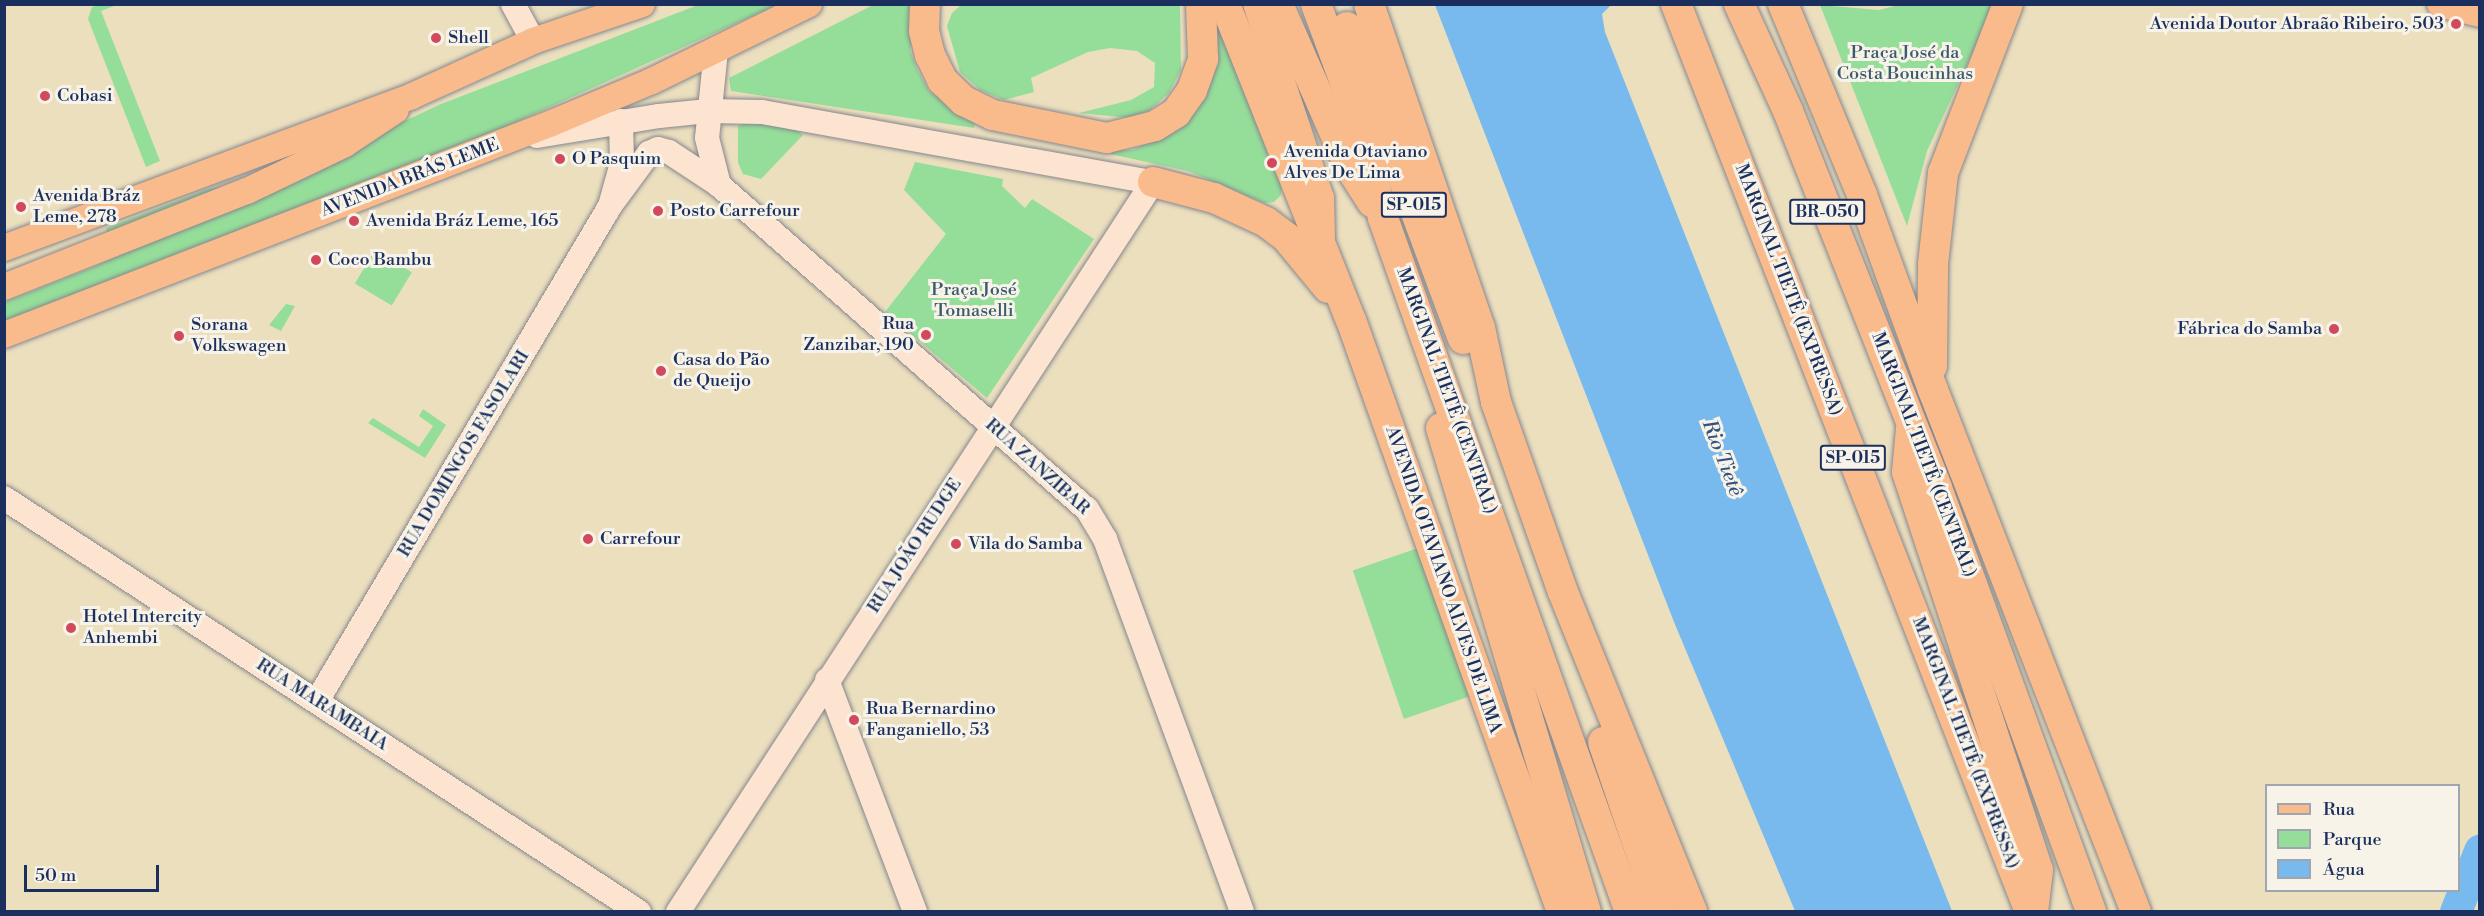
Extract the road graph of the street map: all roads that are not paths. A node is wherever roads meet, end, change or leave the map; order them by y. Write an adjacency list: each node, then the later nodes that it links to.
1 (513, 4): 19 (street)
2 (642, 4): 17 (main road)
3 (809, 4): 20 (main road, AVENIDA BRÁS LEME)
4 (925, 4): 5 (highway)
5 (1201, 4)
6 (1225, 4): 31 (highway, AVENIDA OTAVIANO ALVES DE LIMA)
7 (1256, 4): 31 (main road)
8 (1278, 4): 29 (highway)
9 (1316, 4): 29 (highway, MARGINAL TIETÊ (CENTRAL))
10 (1338, 4): 37 (highway, SP-015)
11 (1369, 4): 37 (highway, SP-015)
12 (1676, 4): 53 (highway, MARGINAL TIETÊ (EXPRESSA) / SP-015)
13 (1739, 4): 38 (highway, MARGINAL TIETÊ (CENTRAL) / BR-050)
14 (1783, 4): 36 (highway)
15 (2007, 4): 36 (highway)
16 (2440, 4): 18 (main road)
17 (596, 13): 19 (main road)
18 (2480, 14)
19 (533, 40): 21 (main road)
20 (716, 50): 22 (street, RUA ZANZIBAR); 24 (main road, AVENIDA BRÁS LEME)
21 (412, 96): 30 (main road); 32 (main road)
22 (708, 111): 23 (street); 26 (street); 27 (street, RUA ZANZIBAR)
23 (621, 121): 24 (street); 28 (street, RUA DOMINGOS FASOLARI)
24 (499, 144): 34 (main road, AVENIDA BRÁS LEME)
25 (669, 153): 27 (street, RUA ZANZIBAR); 28 (street, RUA DOMINGOS FASOLARI)
26 (1153, 182): 33 (highway); 39 (street, RUA JOÃO RUDGE)
27 (719, 186): 39 (street, RUA ZANZIBAR)
28 (610, 206): 43 (street, RUA DOMINGOS FASOLARI)
29 (1383, 218): 35 (highway, MARGINAL TIETÊ (CENTRAL))
30 (4, 248)
31 (1322, 248): 33 (highway, AVENIDA OTAVIANO ALVES DE LIMA)
32 (4, 287)
33 (1351, 320): 48 (highway, AVENIDA OTAVIANO ALVES DE LIMA)
34 (4, 335)
35 (1434, 354): 49 (highway); 50 (highway, MARGINAL TIETÊ (CENTRAL))
36 (1933, 390): 55 (highway)
37 (1496, 402): 41 (highway, SP-015)
38 (1911, 422): 53 (highway); 54 (highway, MARGINAL TIETÊ (CENTRAL))
39 (993, 426): 42 (street, RUA JOÃO RUDGE); 47 (street, RUA ZANZIBAR)
40 (4, 498): 43 (street, RUA MARAMBAIA)
41 (1563, 592): 51 (highway); 52 (highway, SP-015)
42 (827, 680): 45 (street, RUA JOÃO RUDGE); 46 (street)
43 (317, 701): 44 (street, RUA MARAMBAIA)
44 (639, 912)
45 (678, 912)
46 (915, 912)
47 (1242, 912)
48 (1562, 912)
49 (1586, 912)
50 (1630, 912)
51 (1660, 912)
52 (1692, 912)
53 (2031, 912)
54 (2091, 912)
55 (2136, 912)

